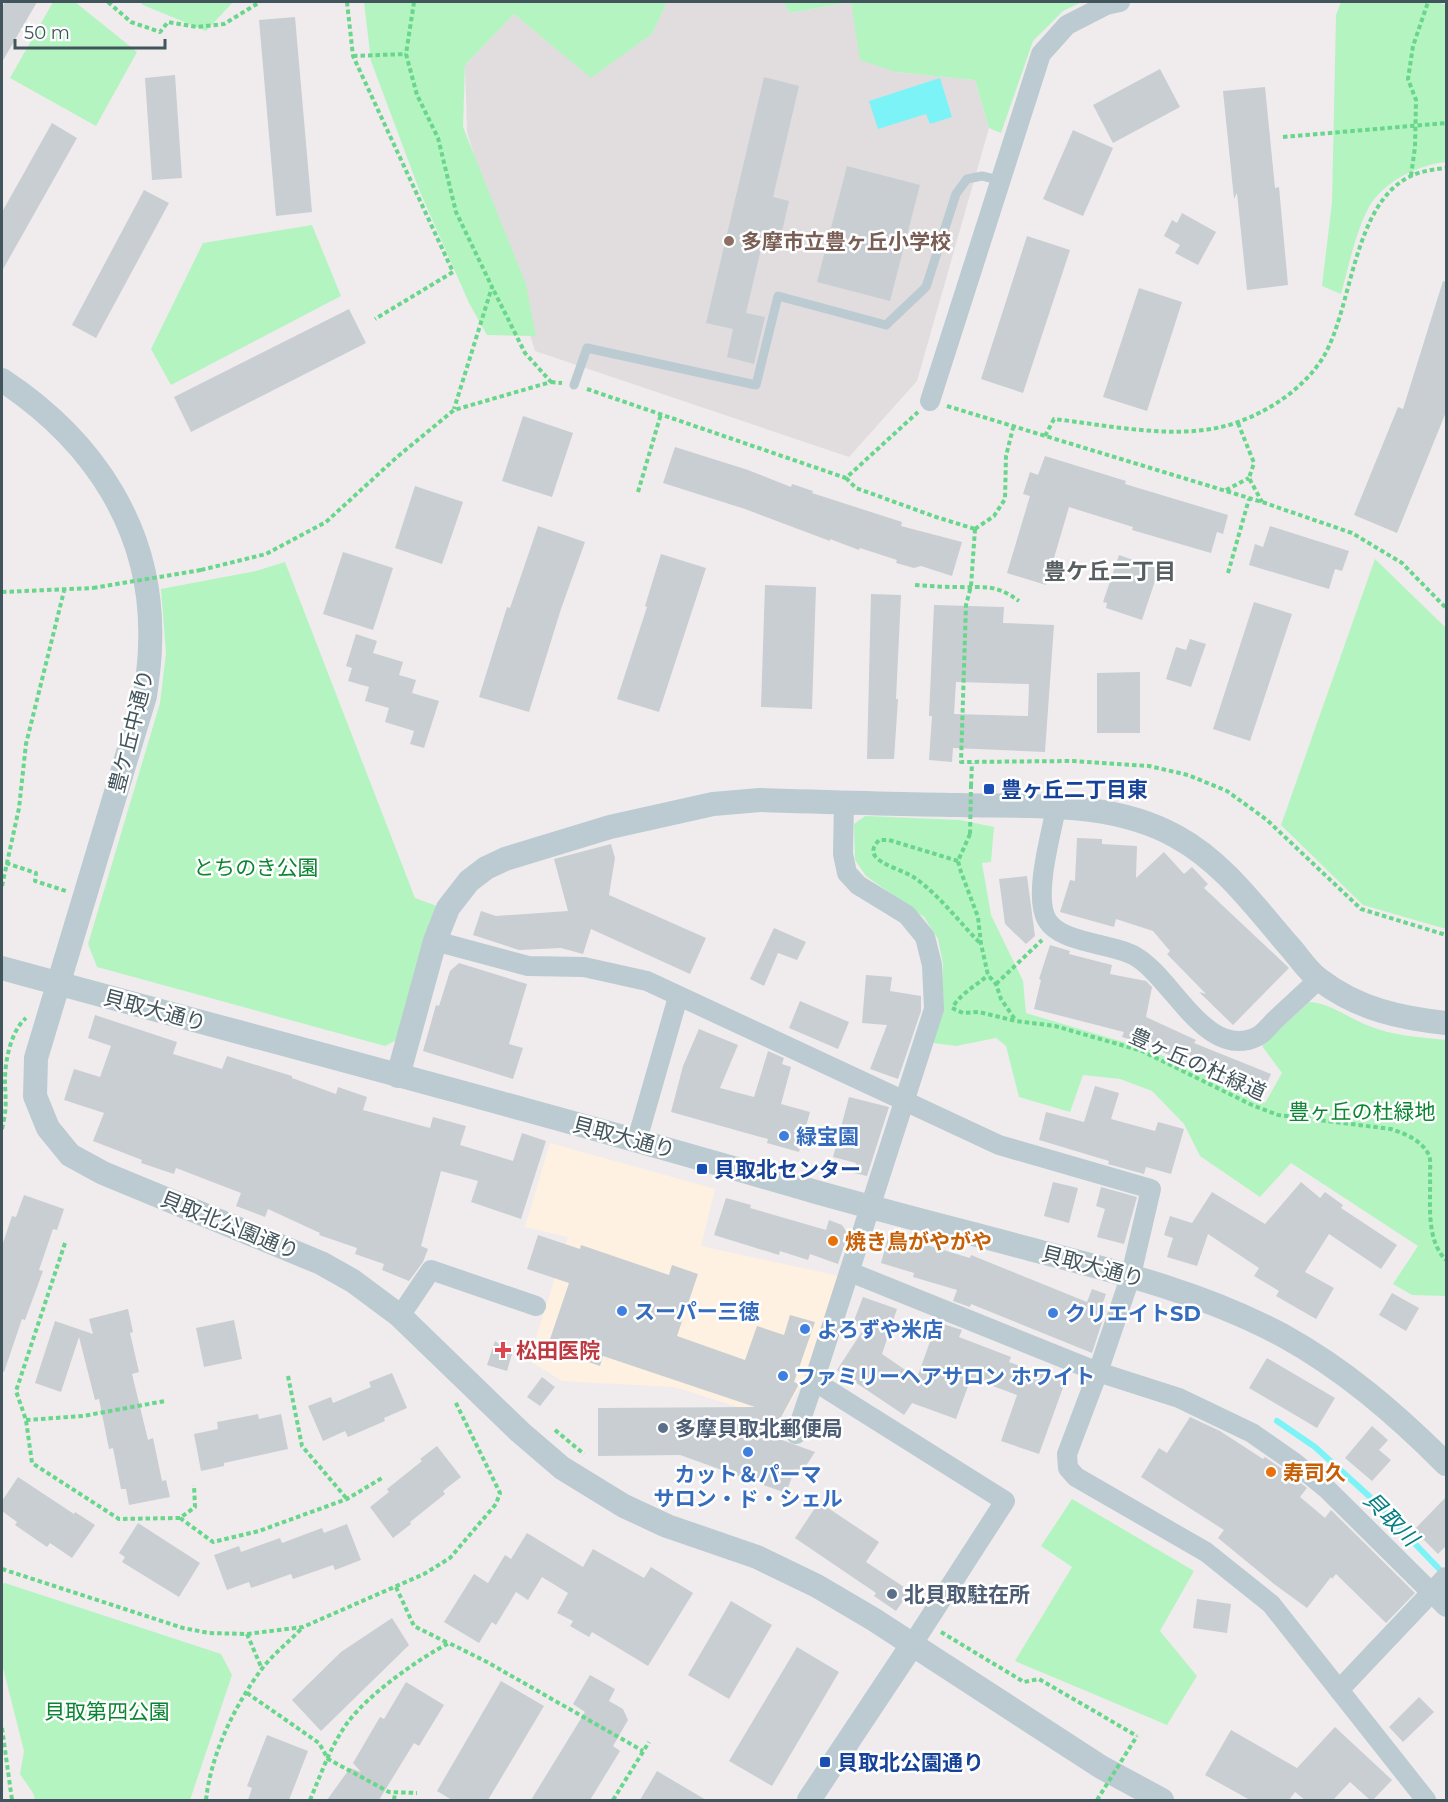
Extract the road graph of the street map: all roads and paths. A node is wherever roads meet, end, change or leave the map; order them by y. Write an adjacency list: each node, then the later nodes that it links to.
1 (108, 2): 2 (path)
2 (260, 2)
3 (347, 2): 8 (path)
4 (414, 2): 7 (path)
5 (1120, 2): 14 (street)
6 (1428, 2): 10 (path)
7 (406, 54): 8 (path); 15 (path)
8 (352, 56): 16 (path)
9 (1446, 123): 10 (path)
10 (1415, 124): 11 (path); 13 (path)
11 (1283, 136)
12 (1446, 168): 13 (path)
13 (1411, 176): 23 (path)
14 (999, 180): 19 (lane); 20 (street)
15 (492, 287): 18 (path); 21 (path)
16 (375, 319)
17 (2, 380): 54 (street, 豊ケ丘中通り)
18 (551, 382): 19 (path); 21 (path)
19 (574, 385): 22 (path)
20 (930, 401): 24 (path); 26 (path)
21 (454, 410): 36 (path, bridge)
22 (661, 414): 26 (path); 29 (path)
23 (1238, 423): 25 (path); 27 (path)
24 (1013, 428): 25 (path); 32 (path)
25 (1045, 436): 28 (path)
26 (846, 478): 32 (path)
27 (1249, 478): 28 (path); 31 (path)
28 (1225, 491): 30 (path)
29 (638, 492)
30 (1249, 499): 31 (path); 33 (path)
31 (1262, 502): 39 (path)
32 (975, 529): 35 (path)
33 (1228, 573)
34 (915, 585): 35 (path)
35 (971, 586): 38 (path); 40 (path)
36 (64, 591): 37 (path); 44 (path)
37 (2, 592)
38 (1020, 601)
39 (1446, 608)
40 (972, 763): 43 (path, bridge); 48 (path)
41 (844, 802): 42 (street); 49 (street); 57 (street)
42 (1056, 808): 47 (street); 53 (street)
43 (958, 861): 50 (path); 50 (path)
44 (6, 864): 45 (path); 46 (path)
45 (2, 886)
46 (72, 893)
47 (1053, 929): 53 (street); 55 (path)
48 (1446, 935)
49 (435, 941): 56 (street); 61 (street)
50 (981, 944): 52 (path)
51 (2, 968): 54 (street, 貝取大通り)
52 (988, 975): 55 (path); 57 (path)
53 (1318, 980): 60 (street)
54 (59, 983): 61 (street, 貝取大通り); 72 (street, 貝取北公園通り)
55 (996, 984): 59 (path)
56 (678, 997): 62 (street); 65 (street)
57 (943, 1008): 59 (path, 豊ヶ丘の杜緑道); 62 (street)
58 (29, 1015): 63 (path)
59 (1016, 1021): 68 (path, 豊ヶ丘の杜緑道)
60 (1446, 1023)
61 (398, 1076): 65 (street, 貝取大通り)
62 (904, 1102): 66 (street); 70 (street)
63 (3, 1119): 64 (path)
64 (2, 1129)
65 (637, 1140): 66 (street, 貝取大通り)
66 (870, 1208): 69 (street); 70 (street, 貝取大通り)
67 (65, 1243): 78 (path)
68 (1446, 1260)
69 (850, 1272): 73 (street); 75 (street)
70 (1131, 1275): 73 (street); 82 (street, 貝取大通り)
71 (536, 1306): 72 (street)
72 (400, 1316): 92 (street, 貝取北公園通り)
73 (1098, 1372): 89 (street); 95 (street)
74 (288, 1376): 85 (path)
75 (814, 1382): 80 (street); 92 (street)
76 (454, 1397): 88 (path)
77 (165, 1401): 78 (path)
78 (26, 1420): 86 (path)
79 (550, 1426): 81 (path)
80 (796, 1434)
81 (587, 1456)
82 (1446, 1464)
83 (382, 1479): 85 (path)
84 (194, 1485): 86 (path)
85 (347, 1499): 86 (path)
86 (180, 1518)
87 (2, 1569): 91 (path)
88 (396, 1587): 90 (path); 93 (path)
89 (1441, 1591): 95 (street)
90 (303, 1627): 91 (path); 94 (path)
91 (247, 1634): 94 (path)
92 (915, 1640): 108 (street); 109 (path, bridge); 110 (street)
93 (449, 1643): 99 (path); 100 (path)
94 (262, 1669): 96 (path)
95 (1340, 1690): 111 (street)
96 (247, 1693): 100 (path); 104 (path)
97 (2, 1728): 103 (path)
98 (649, 1742): 99 (path)
99 (643, 1751): 107 (path)
100 (328, 1759): 101 (path); 105 (path)
101 (394, 1792): 102 (path); 106 (path)
102 (417, 1793)
103 (12, 1800)
104 (206, 1800)
105 (310, 1800)
106 (394, 1800)
107 (613, 1800)
108 (808, 1800)
109 (1097, 1800)
110 (1162, 1800)
111 (1426, 1800)

